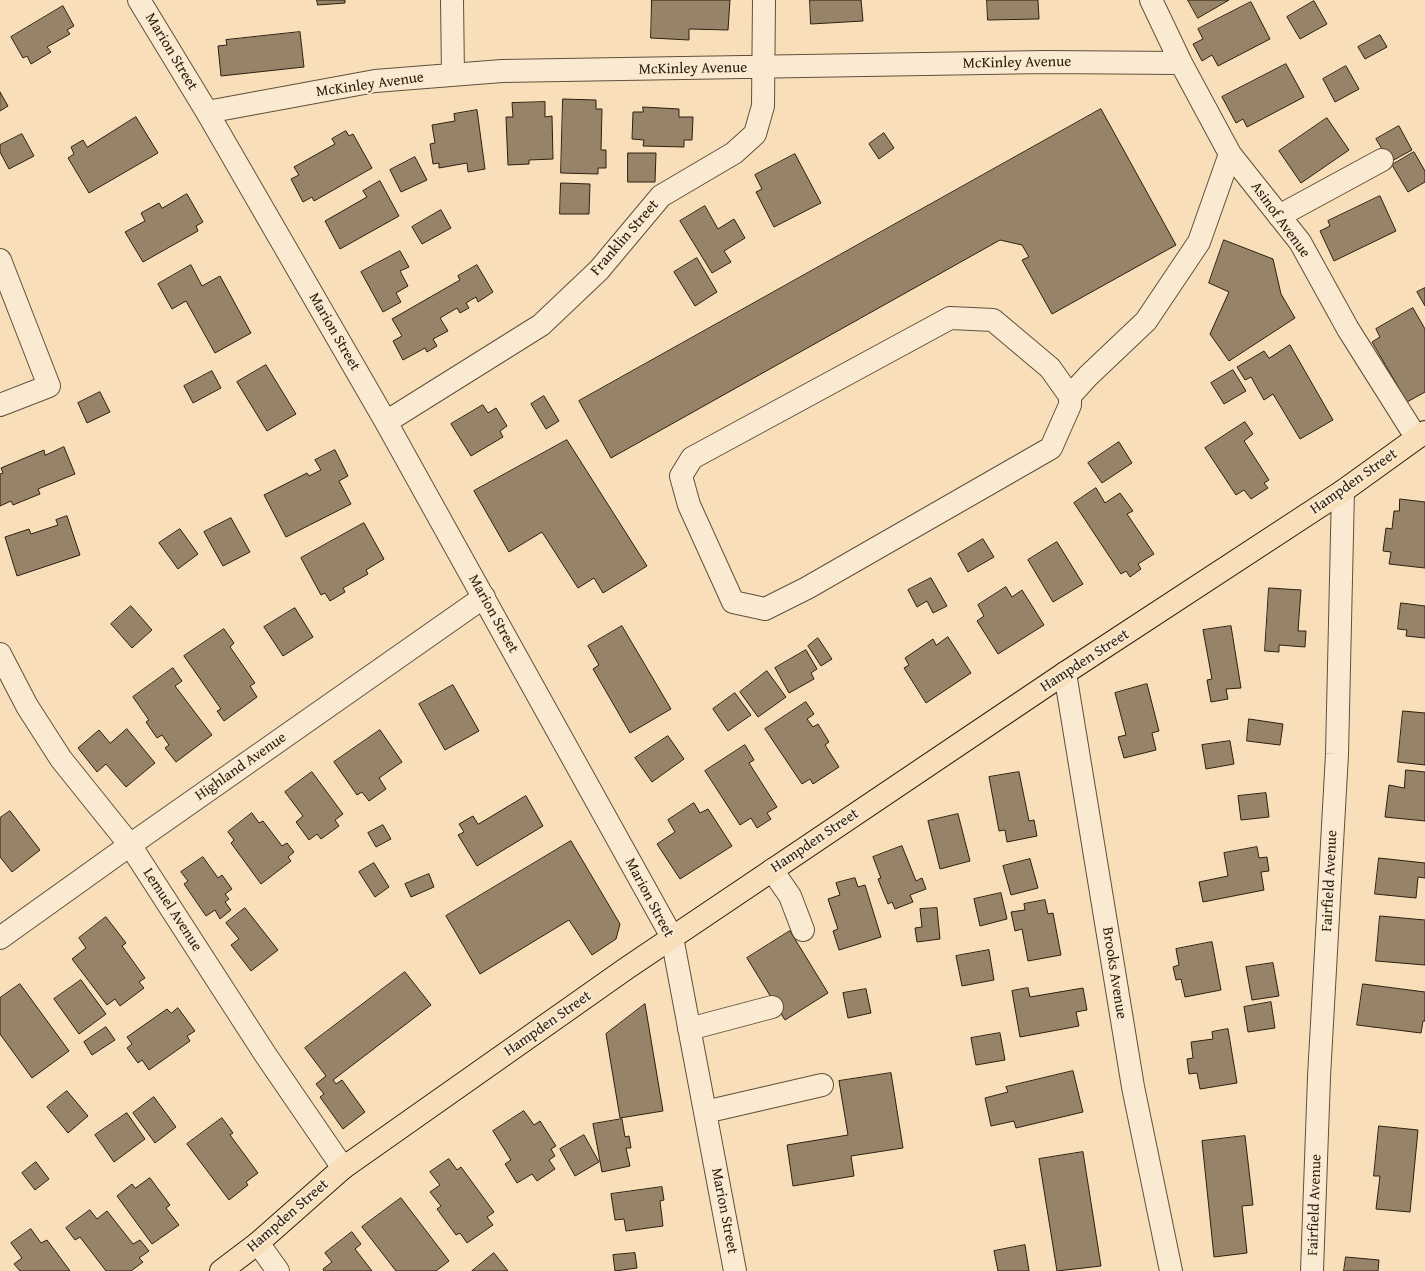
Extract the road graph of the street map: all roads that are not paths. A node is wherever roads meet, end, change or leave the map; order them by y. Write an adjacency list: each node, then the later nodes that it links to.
1 (139, 0): 8 (street, Marion Street)
2 (452, 0): 7 (street)
3 (764, 0): 6 (street, Franklin Street)
4 (1152, 0): 5 (street, Asinof Avenue)
5 (1181, 62): 6 (street, McKinley Avenue); 9 (street, Asinof Avenue)
6 (764, 68): 7 (street, McKinley Avenue); 15 (street, Franklin Street)
7 (453, 75): 8 (street, McKinley Avenue)
8 (207, 112): 15 (street, Marion Street)
9 (1230, 154): 11 (street, Asinof Avenue); 13 (street)
10 (1382, 160): 11 (street)
11 (1279, 216): 16 (street, Asinof Avenue)
12 (0, 260): 14 (street)
13 (1070, 396): 13 (street)
14 (0, 405)
15 (386, 422): 18 (street, Marion Street)
16 (1421, 435): 17 (main road, Hampden Street)
17 (1343, 491): 20 (main road, Hampden Street); 36 (street, Fairfield Avenue)
18 (484, 597): 21 (street, Highland Avenue); 24 (street, Marion Street)
19 (0, 654): 21 (street, Lemuel Avenue)
20 (1065, 673): 22 (main road, Hampden Street); 35 (street, Brooks Avenue)
21 (130, 845): 25 (street, Highland Avenue); 30 (street, Lemuel Avenue)
22 (772, 870): 23 (street); 24 (main road, Hampden Street)
23 (803, 930)
24 (672, 937): 27 (street, Marion Street); 30 (main road, Hampden Street)
25 (0, 938)
26 (772, 1007): 27 (street)
27 (689, 1029): 29 (street, Marion Street)
28 (822, 1085): 29 (street)
29 (705, 1112): 34 (street, Marion Street)
30 (343, 1168): 31 (main road, Hampden Street)
31 (258, 1243): 32 (main road, Hampden Street); 33 (street)
32 (221, 1271)
33 (278, 1271)
34 (735, 1271)
35 (1171, 1271)
36 (1312, 1271)

